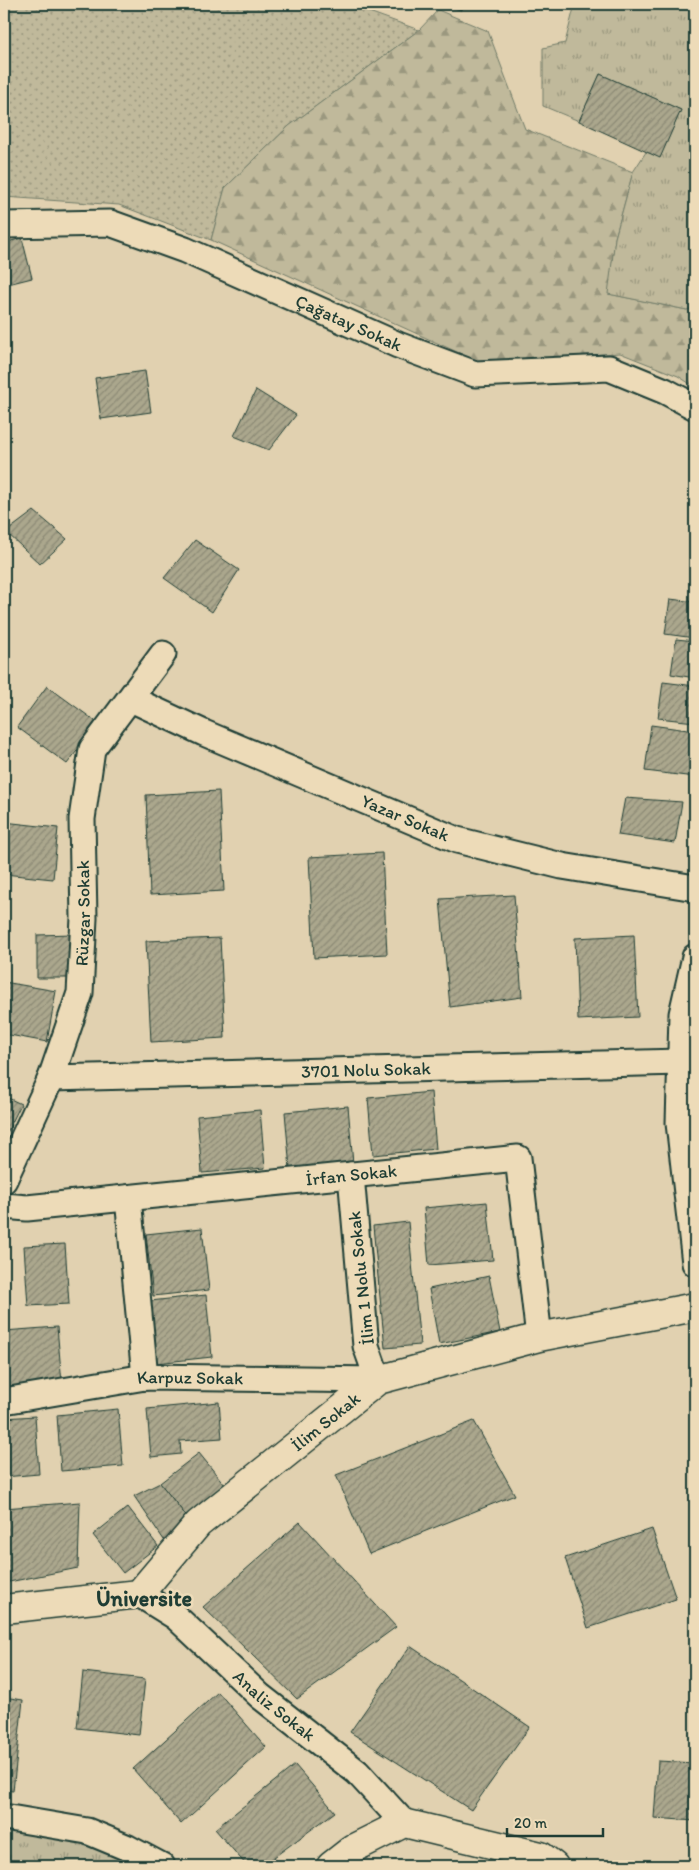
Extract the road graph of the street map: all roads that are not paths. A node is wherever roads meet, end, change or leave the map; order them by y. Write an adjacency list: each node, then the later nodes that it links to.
1 (4, 225): 2 (street, Çağatay Sokak)
2 (695, 407)
3 (163, 654): 4 (street, Rüzgar Sokak)
4 (131, 699): 5 (street, Yazar Sokak); 8 (street, Rüzgar Sokak)
5 (695, 888)
6 (695, 957): 7 (street)
7 (681, 1062): 8 (street, 3701 Nolu Sokak); 13 (street)
8 (51, 1078): 10 (street, Rüzgar Sokak)
9 (351, 1175): 11 (street, İrfan Sokak); 15 (street, İrfan Sokak); 17 (street, İlim 1 Nolu Sokak)
10 (4, 1180)
11 (128, 1198): 12 (street, İrfan Sokak); 16 (street)
12 (4, 1206)
13 (695, 1263)
14 (695, 1306): 15 (street, İlim Sokak)
15 (539, 1337): 17 (street, İlim Sokak)
16 (145, 1377): 17 (street, Karpuz Sokak); 18 (street, Karpuz Sokak)
17 (378, 1380): 19 (street, İlim Sokak)
18 (4, 1401)
19 (139, 1594): 20 (street); 22 (street, Analiz Sokak)
20 (4, 1609)
21 (4, 1817): 23 (street)
22 (404, 1823): 24 (street); 25 (street)
23 (162, 1866)
24 (331, 1866)
25 (554, 1866)

